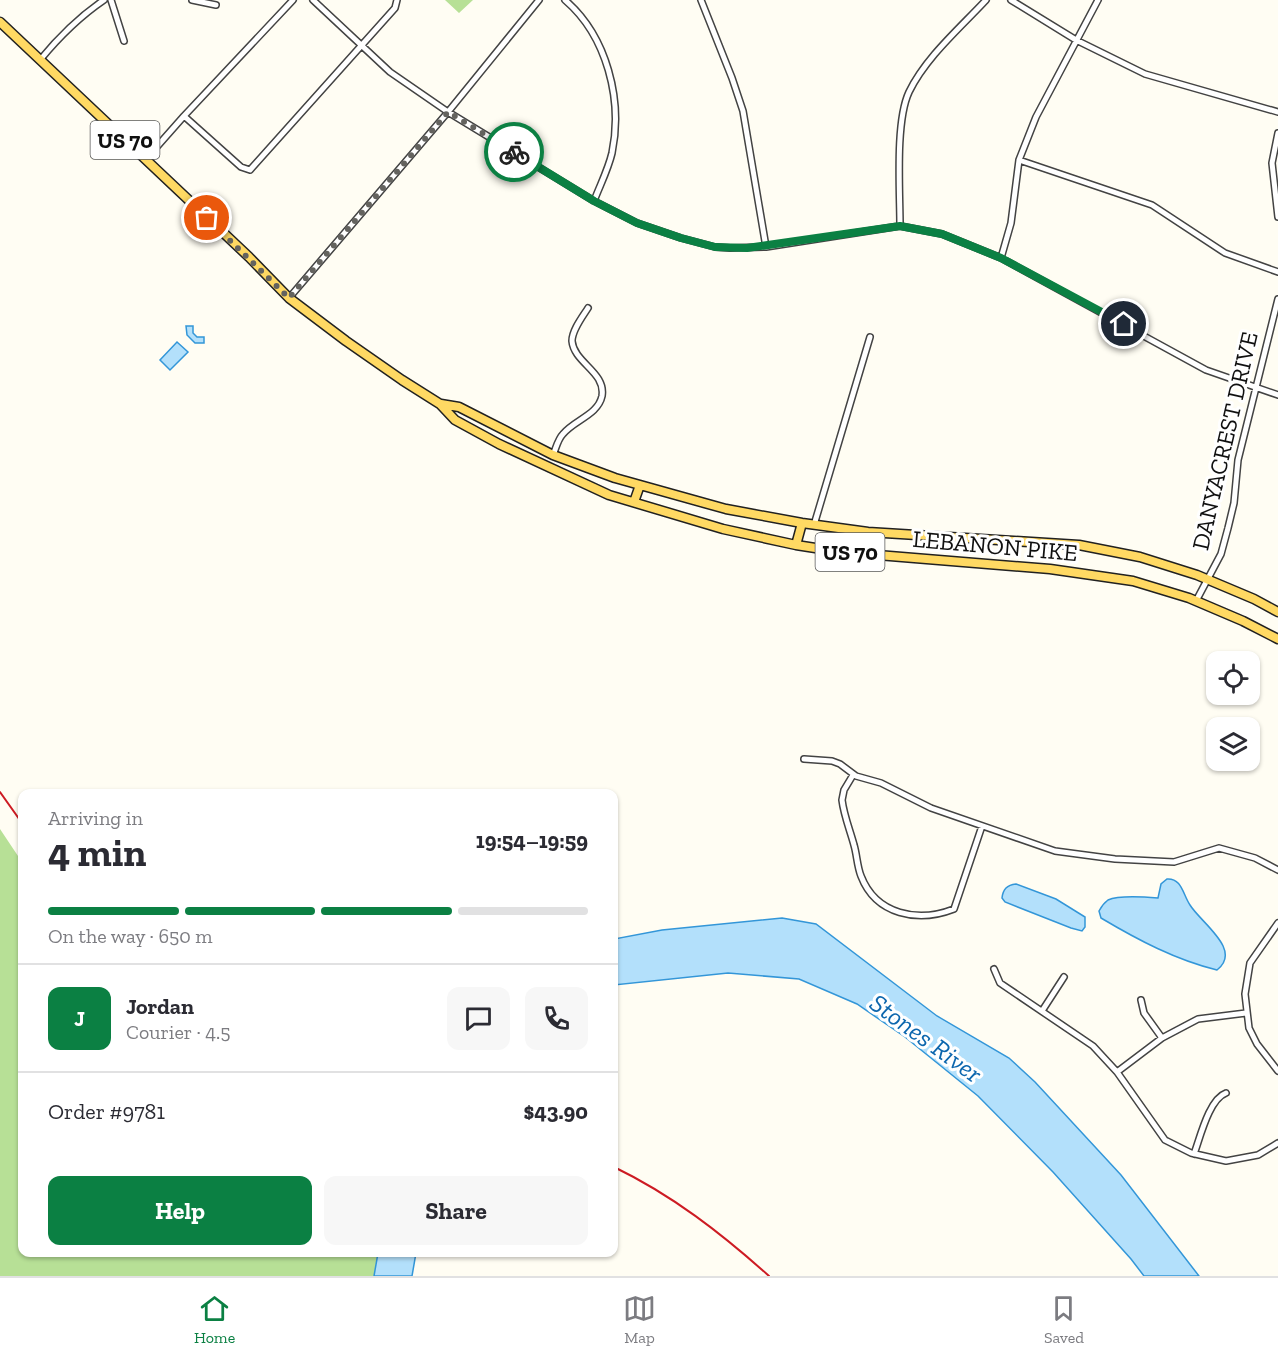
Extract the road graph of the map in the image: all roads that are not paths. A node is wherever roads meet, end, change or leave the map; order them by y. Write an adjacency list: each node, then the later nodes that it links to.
1 (104, 0): 18 (street)
2 (111, 0): 15 (street)
3 (192, 0): 13 (street)
4 (293, 0): 21 (street)
5 (313, 0): 17 (street)
6 (397, 0): 17 (street)
7 (540, 0): 19 (street)
8 (565, 0): 25 (street)
9 (701, 0): 28 (street)
10 (986, 0): 27 (street)
11 (1011, 0): 16 (street)
12 (1098, 0): 16 (street)
13 (216, 5)
14 (0, 22): 18 (main road, LEBANON PIKE / US 70)
15 (124, 40)
16 (1076, 40): 20 (street); 24 (street)
17 (362, 46): 19 (street); 21 (street)
18 (39, 60): 23 (main road, LEBANON PIKE / US 70)
19 (448, 112): 25 (street); 31 (street)
20 (1278, 112)
21 (184, 116): 23 (street)
22 (1278, 133): 26 (street)
23 (146, 159): 31 (main road, LEBANON PIKE / US 70)
24 (1019, 160): 29 (street); 30 (street)
25 (594, 201): 28 (street)
26 (1278, 217)
27 (900, 226): 28 (street); 29 (street)
28 (766, 247)
29 (1001, 258): 35 (street)
30 (1278, 272)
31 (289, 298): 37 (main road, LEBANON PIKE / US 70)
32 (1278, 298): 35 (street, DANYACREST DRIVE)
33 (588, 308): 38 (street)
34 (870, 337): 42 (street)
35 (1255, 388): 36 (street); 44 (street, DANYACREST DRIVE)
36 (1278, 395)
37 (440, 404): 38 (main road, LEBANON PIKE / US 70); 40 (main road, LEBANON PIKE / US 70)
38 (553, 454): 39 (main road, LEBANON PIKE / US 70)
39 (640, 485): 40 (main road); 41 (main road, LEBANON PIKE / US 70)
40 (634, 502): 43 (main road, LEBANON PIKE / US 70)
41 (801, 523): 42 (main road, LEBANON PIKE / US 70); 43 (main road)
42 (814, 525): 44 (main road, LEBANON PIKE / US 70)
43 (796, 546): 45 (main road, LEBANON PIKE / US 70)
44 (1208, 579): 45 (street, DANYACREST DRIVE); 46 (main road, LEBANON PIKE / US 70)
45 (1196, 601): 47 (main road, LEBANON PIKE / US 70)
46 (1278, 612)
47 (1278, 639)
48 (804, 759): 49 (street)
49 (853, 775): 50 (street); 50 (street)
50 (982, 826): 51 (street)
51 (1278, 870)
52 (1278, 923): 57 (street)
53 (994, 969): 56 (street)
54 (1064, 976): 56 (street)
55 (1141, 1000): 58 (street)
56 (1042, 1011): 60 (street)
57 (1246, 1013): 58 (street); 59 (street)
58 (1162, 1038): 60 (street)
59 (1278, 1071)
60 (1117, 1072): 63 (street)
61 (1226, 1093): 63 (street)
62 (1278, 1143): 63 (street)
63 (1194, 1154)

